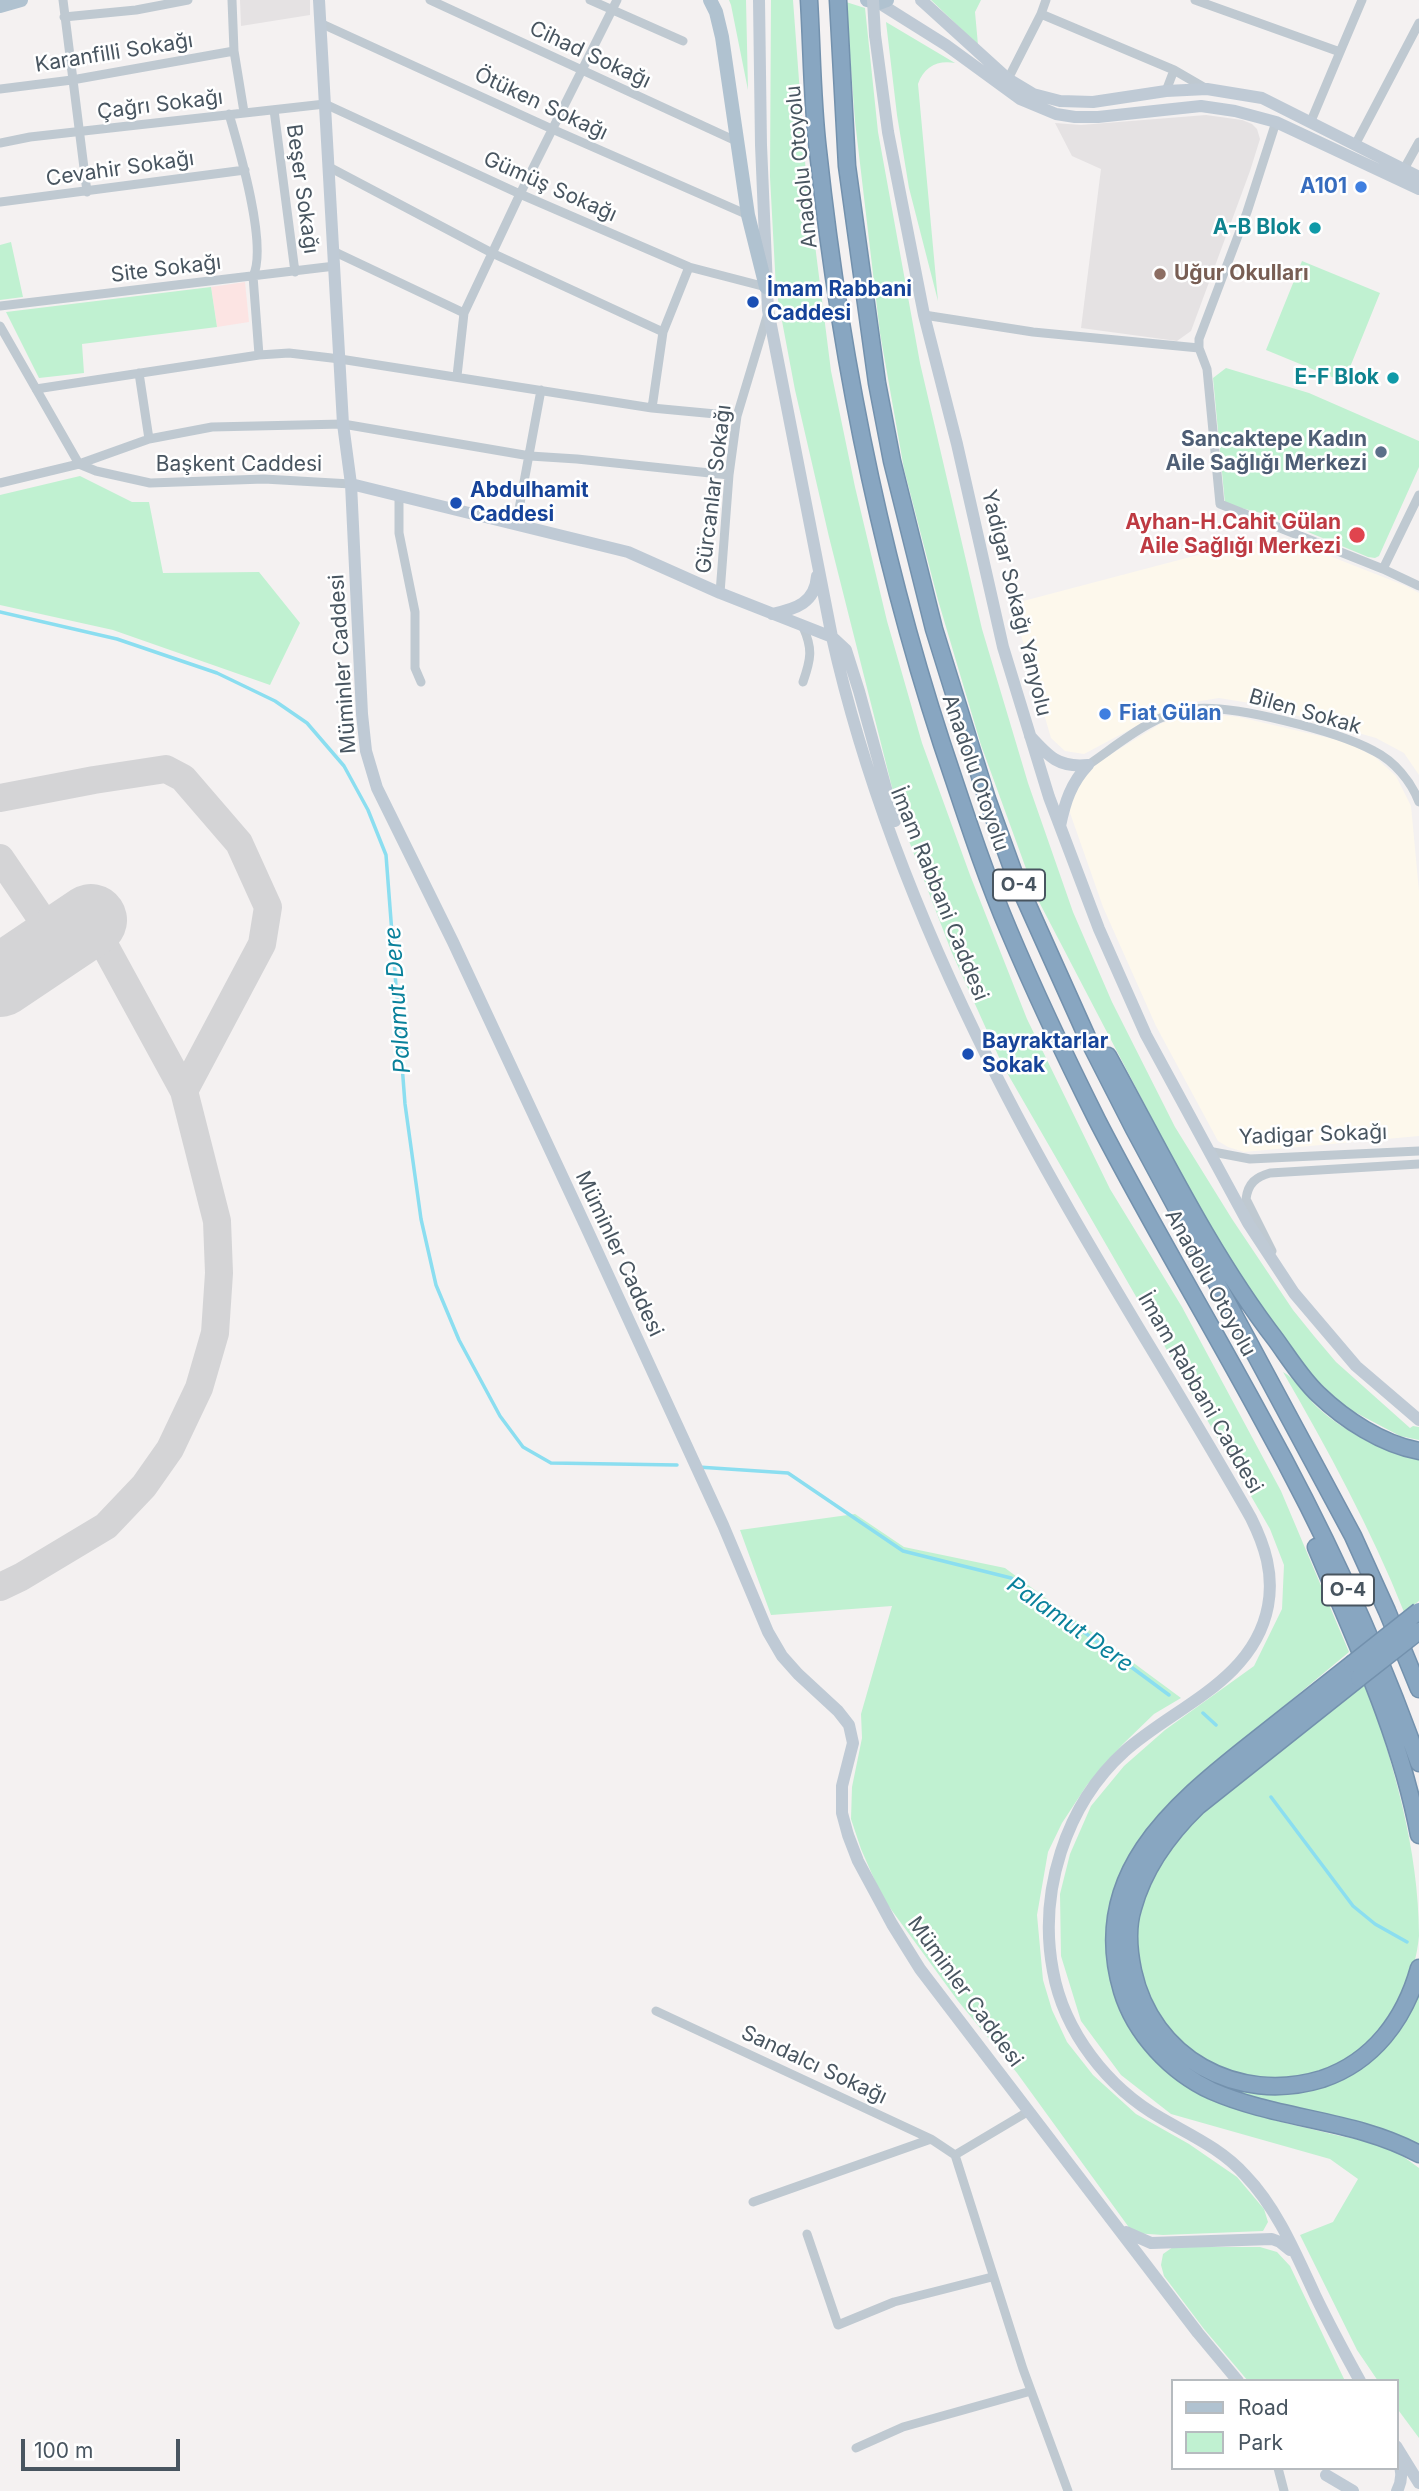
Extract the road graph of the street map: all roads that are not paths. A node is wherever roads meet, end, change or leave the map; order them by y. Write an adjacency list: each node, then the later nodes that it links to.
1 (21, 0): 18 (main road)
2 (63, 0): 21 (street)
3 (188, 0): 21 (street)
4 (232, 0): 25 (street)
5 (319, 0): 22 (main road, Müminler Caddesi)
6 (430, 0): 27 (street, Cihad Sokağı)
7 (590, 0): 19 (street)
8 (617, 0): 19 (street)
9 (710, 0): 43 (main road)
10 (759, 0): 63 (main road)
11 (809, 0): 108 (highway, Anadolu Otoyolu / O-4)
12 (1046, 0): 20 (street)
13 (1195, 0): 26 (street)
14 (1362, 0): 26 (street)
15 (876, 1): 35 (main road); 67 (main road, Yadigar Sokağı Yanyolu, bridge)
16 (924, 4): 29 (main road)
17 (838, 5): 102 (highway, Anadolu Otoyolu / O-4)
18 (0, 6)
19 (612, 10): 24 (street); 27 (street)
20 (1041, 14): 28 (street); 29 (street)
21 (64, 18): 30 (street)
22 (320, 23): 34 (main road, Müminler Caddesi); 41 (street, Ötüken Sokağı)
23 (1419, 23): 47 (street)
24 (683, 41)
25 (234, 51): 30 (street, Karanfilli Sokağı); 37 (street)
26 (1340, 52): 39 (street)
27 (581, 70): 41 (street); 43 (street, Cihad Sokağı)
28 (1174, 70): 32 (street); 33 (street)
29 (1008, 79): 35 (main road)
30 (72, 80): 31 (street, Karanfilli Sokağı); 42 (street)
31 (0, 89)
32 (1207, 89): 33 (main road); 39 (main road)
33 (1166, 91): 35 (main road)
34 (325, 104): 36 (street, Çağrı Sokağı); 48 (main road, Müminler Caddesi); 54 (street, Gümüş Sokağı)
35 (1058, 108): 40 (main road)
36 (274, 110): 37 (street, Çağrı Sokağı); 61 (street, Beşer Sokağı)
37 (244, 112): 38 (street, Çağrı Sokağı)
38 (229, 114): 42 (street, Çağrı Sokağı); 49 (street)
39 (1311, 121): 46 (main road); 47 (main road)
40 (1276, 122): 46 (main road); 70 (street)
41 (552, 129): 54 (street); 56 (street, Ötüken Sokağı)
42 (79, 133): 45 (street, Çağrı Sokağı); 53 (street)
43 (736, 141): 56 (main road)
44 (1419, 142): 50 (street)
45 (0, 143)
46 (1320, 143): 50 (main road)
47 (1355, 145): 50 (main road)
48 (329, 167): 57 (main road, Müminler Caddesi); 58 (street)
49 (245, 170): 53 (street, Cevahir Sokağı); 62 (street)
50 (1404, 175): 51 (main road); 52 (main road)
51 (1419, 177)
52 (1419, 189)
53 (87, 192): 55 (street, Cevahir Sokağı)
54 (520, 194): 58 (street); 60 (street, Gümüş Sokağı)
55 (0, 202)
56 (748, 215): 63 (main road)
57 (335, 252): 59 (main road, Müminler Caddesi); 66 (street)
58 (492, 253): 66 (street); 69 (street)
59 (335, 266): 61 (street, Site Sokağı); 72 (main road, Müminler Caddesi)
60 (689, 267): 63 (street, Gümüş Sokağı); 69 (street)
61 (295, 272): 62 (street, Site Sokağı)
62 (253, 276): 64 (street, Site Sokağı); 71 (street)
63 (766, 287): 65 (main road)
64 (0, 306)
65 (768, 310): 78 (street, Gürcanlar Sokağı); 90 (main road)
66 (464, 313): 74 (street)
67 (925, 315): 70 (street); 98 (main road, Yadigar Sokağı Yanyolu)
68 (0, 326): 75 (street)
69 (663, 332): 77 (street)
70 (1199, 348): 89 (street)
71 (259, 355): 72 (street); 73 (street)
72 (340, 359): 74 (street); 79 (main road, Müminler Caddesi)
73 (139, 373): 75 (street); 80 (street)
74 (457, 376): 76 (street)
75 (36, 389): 82 (street)
76 (541, 390): 77 (street); 81 (street)
77 (652, 408): 78 (street)
78 (737, 416): 83 (street, Gürcanlar Sokağı)
79 (343, 424): 80 (street); 81 (street); 85 (main road, Müminler Caddesi)
80 (149, 439): 82 (street)
81 (530, 456): 83 (street); 88 (street)
82 (79, 464): 84 (street); 85 (street, Başkent Caddesi)
83 (729, 475): 92 (street, Gürcanlar Sokağı)
84 (0, 483)
85 (351, 484): 87 (main road); 118 (main road, Müminler Caddesi)
86 (1419, 495): 89 (street)
87 (399, 496): 88 (main road); 96 (street)
88 (516, 524): 92 (main road)
89 (1383, 569): 91 (street)
90 (818, 572): 93 (main road); 95 (main road)
91 (1419, 586)
92 (720, 593): 93 (main road)
93 (772, 614): 94 (main road)
94 (803, 627): 95 (main road); 97 (street)
95 (832, 637): 123 (main road, İmam Rabbani Caddesi)
96 (421, 682)
97 (803, 682)
98 (1028, 733): 99 (main road); 101 (main road, Yadigar Sokağı Yanyolu)
99 (1088, 765): 100 (street, Bilen Sokak); 101 (main road)
100 (1419, 802)
101 (1060, 827): 103 (main road, Yadigar Sokağı Yanyolu)
102 (1016, 879): 109 (highway); 113 (highway, Anadolu Otoyolu / O-4)
103 (1208, 1151): 104 (street, Yadigar Sokağı); 106 (main road, Yadigar Sokağı Yanyolu)
104 (1419, 1151)
105 (1419, 1164): 106 (street)
106 (1294, 1293): 107 (main road, Yadigar Sokağı Yanyolu)
107 (1419, 1420)
108 (1264, 1422): 114 (highway, Anadolu Otoyolu / O-4); 115 (highway)
109 (1419, 1451)
110 (1419, 1611): 112 (highway, bridge)
111 (1419, 1631): 112 (highway, bridge)
112 (1355, 1671): 116 (highway); 120 (highway)
113 (1419, 1689)
114 (1419, 1763)
115 (1419, 1835)
116 (1419, 1968)
117 (656, 2011): 119 (street, Sandalcı Sokağı)
118 (1028, 2111): 121 (street); 124 (main road, Müminler Caddesi)
119 (931, 2139): 121 (street, Sandalcı Sokağı); 122 (street)
120 (1419, 2154)
121 (955, 2155): 130 (street)
122 (753, 2202)
123 (1269, 2206): 126 (main road); 128 (main road, İmam Rabbani Caddesi)
124 (1120, 2227): 127 (main road); 129 (main road, Müminler Caddesi)
125 (807, 2234): 130 (street)
126 (1260, 2240): 127 (main road); 128 (main road)
127 (1164, 2243): 129 (main road)
128 (1300, 2262): 132 (main road, İmam Rabbani Caddesi)
129 (1156, 2276): 131 (main road, Müminler Caddesi)
130 (992, 2277): 133 (street)
131 (1236, 2379)
132 (1359, 2379)
133 (1031, 2391): 136 (street); 142 (street)
134 (1398, 2445): 138 (main road)
135 (1398, 2447): 141 (main road)
136 (856, 2448)
137 (1398, 2461): 146 (main road)
138 (1419, 2461)
139 (1279, 2470): 143 (street)
140 (1323, 2471): 144 (main road); 145 (main road)
141 (1419, 2483)
142 (1068, 2491)
143 (1284, 2491)
144 (1340, 2491)
145 (1353, 2491)
146 (1397, 2491)

